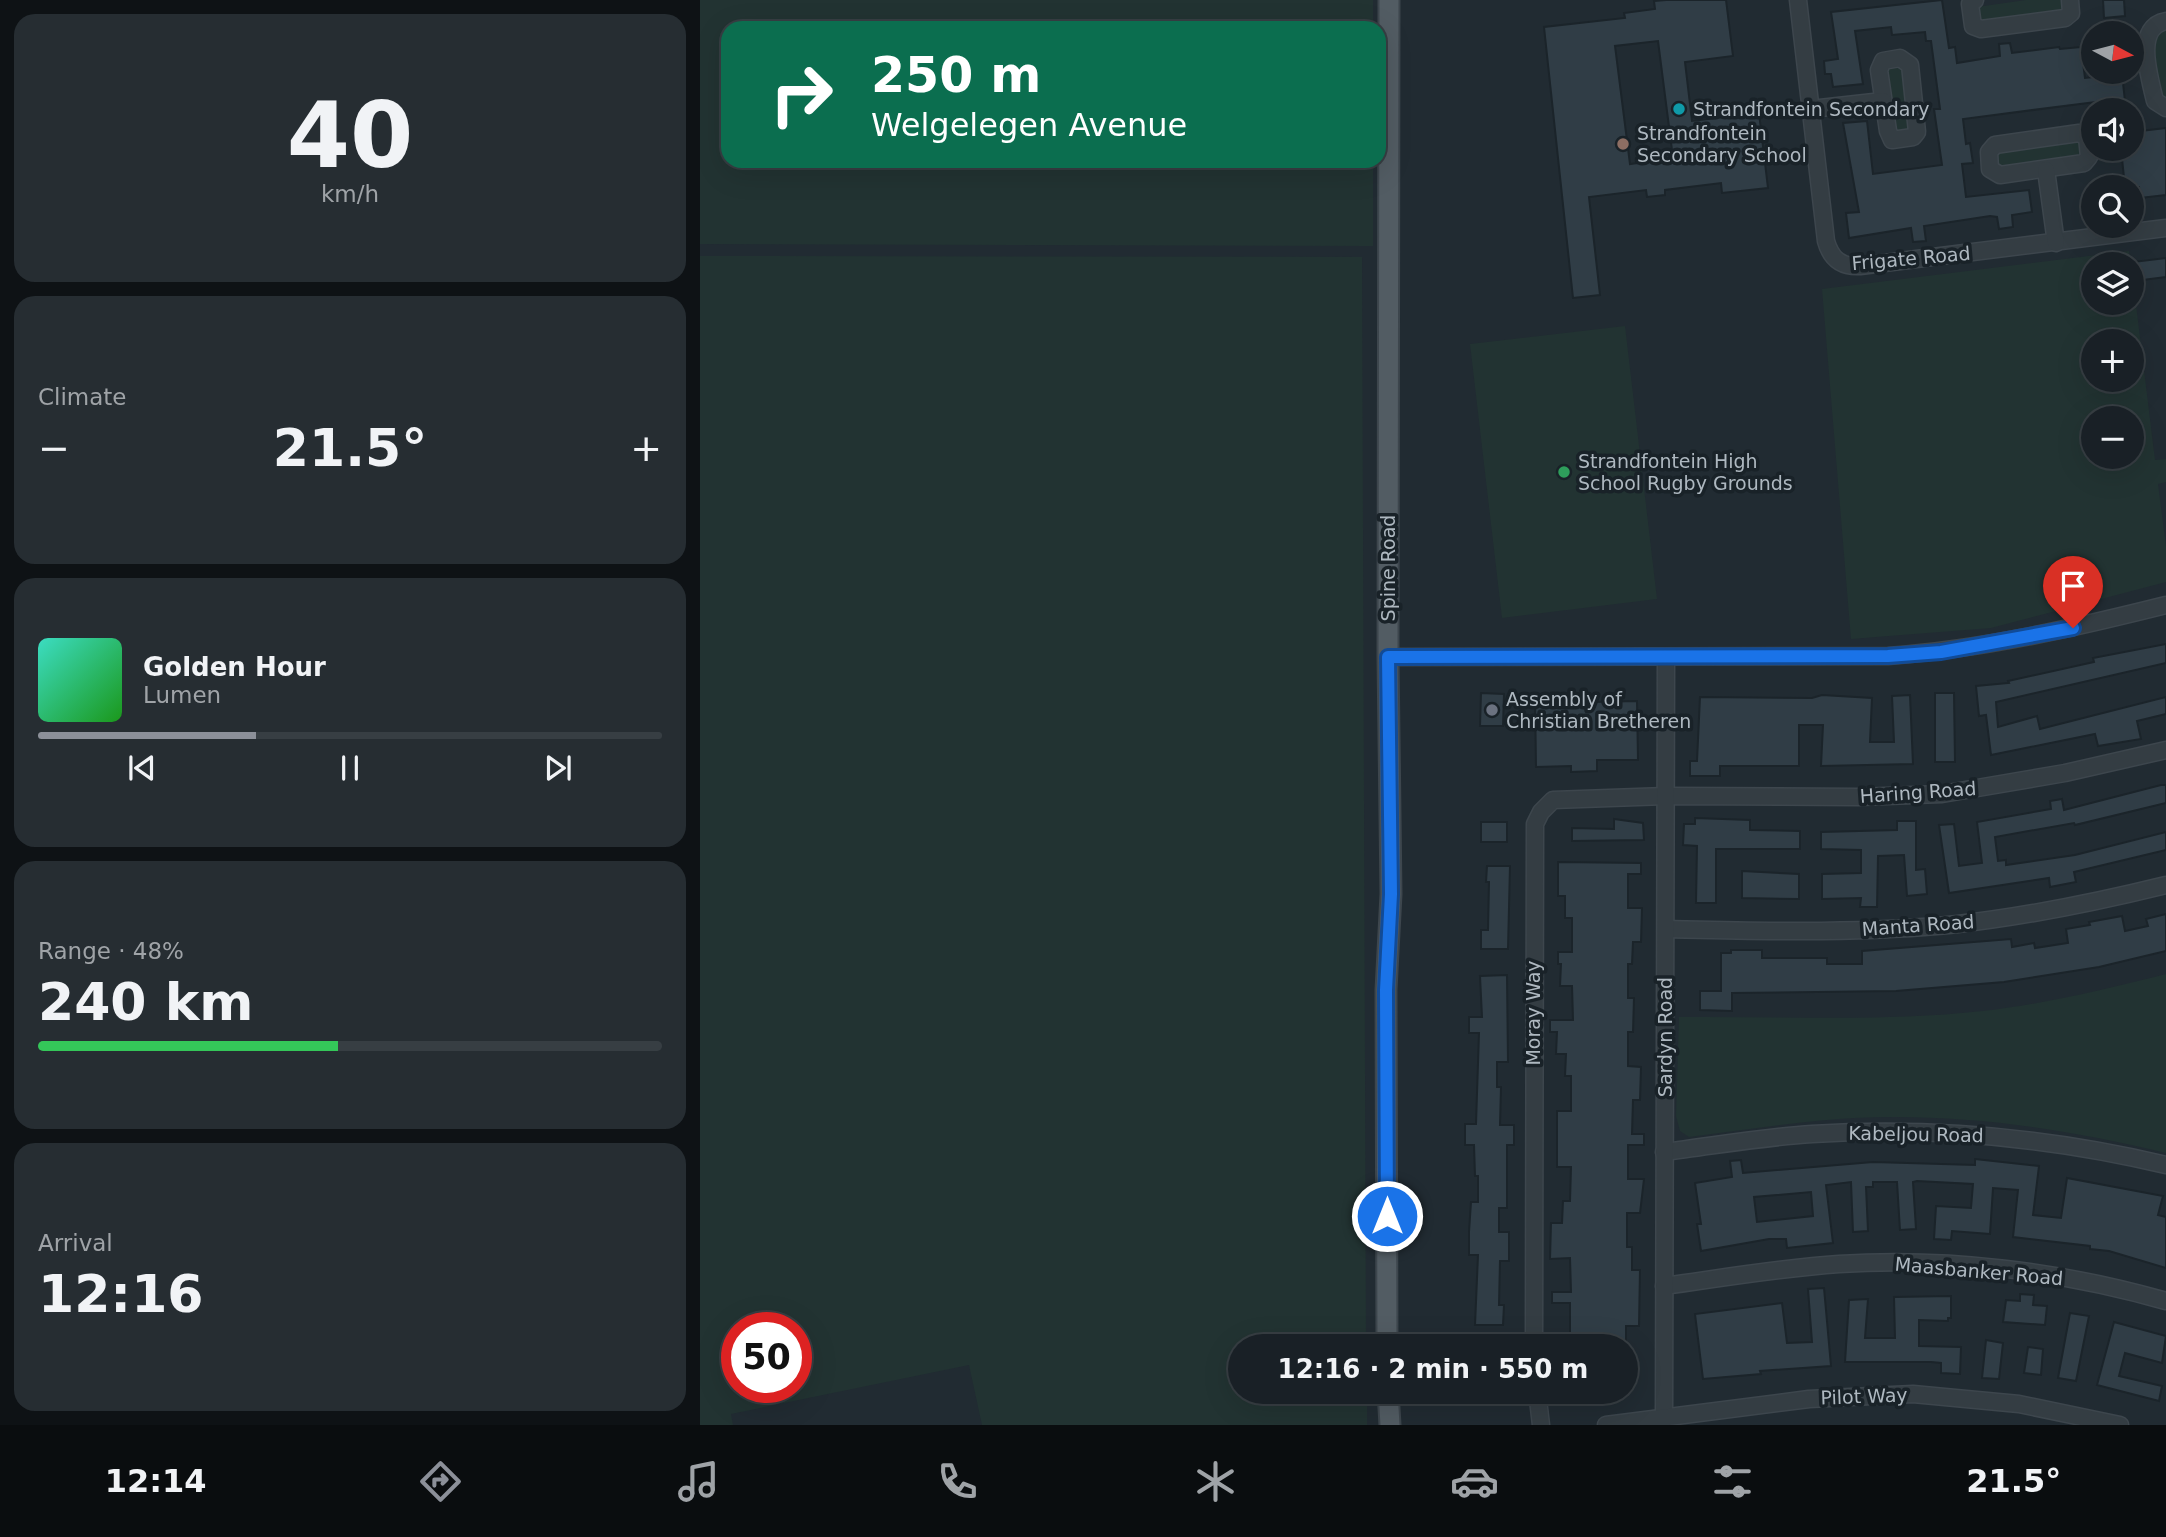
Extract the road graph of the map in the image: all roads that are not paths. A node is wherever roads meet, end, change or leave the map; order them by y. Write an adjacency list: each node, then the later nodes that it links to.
1 (1390, 0): 13 (main road, Spine Road)
2 (1798, 0): 8 (street, Frigate Road)
3 (1975, 0): 4 (street)
4 (2070, 0)
5 (2166, 21): 7 (street)
6 (1883, 100): 6 (street); 8 (street)
7 (2166, 108)
8 (1811, 109): 11 (street, Frigate Road)
9 (2046, 170): 9 (street); 11 (street)
10 (2166, 228): 11 (street, Frigate Road)
11 (2056, 243)
12 (2166, 605): 14 (street)
13 (1388, 657): 14 (street); 23 (main road, Spine Road)
14 (1666, 657): 16 (street, Sardyn Road)
15 (2166, 750): 16 (street, Haring Road)
16 (1666, 796): 18 (street, Sardyn Road); 24 (street, Moray Way)
17 (2166, 885): 18 (street, Manta Road)
18 (1666, 929): 19 (street, Sardyn Road)
19 (1664, 1152): 20 (street, Kabeljou Road); 21 (street, Sardyn Road)
20 (2166, 1165)
21 (1664, 1286): 22 (street, Maasbanker Road); 27 (street, Sardyn Road)
22 (2166, 1301)
23 (1387, 1334)
24 (1534, 1334)
25 (1389, 1404): 28 (main road)
26 (1539, 1404): 29 (street)
27 (1664, 1417): 30 (street, Pilot Way); 31 (street, Pilot Way)
28 (1390, 1425)
29 (1541, 1425)
30 (1606, 1425)
31 (2120, 1425)

